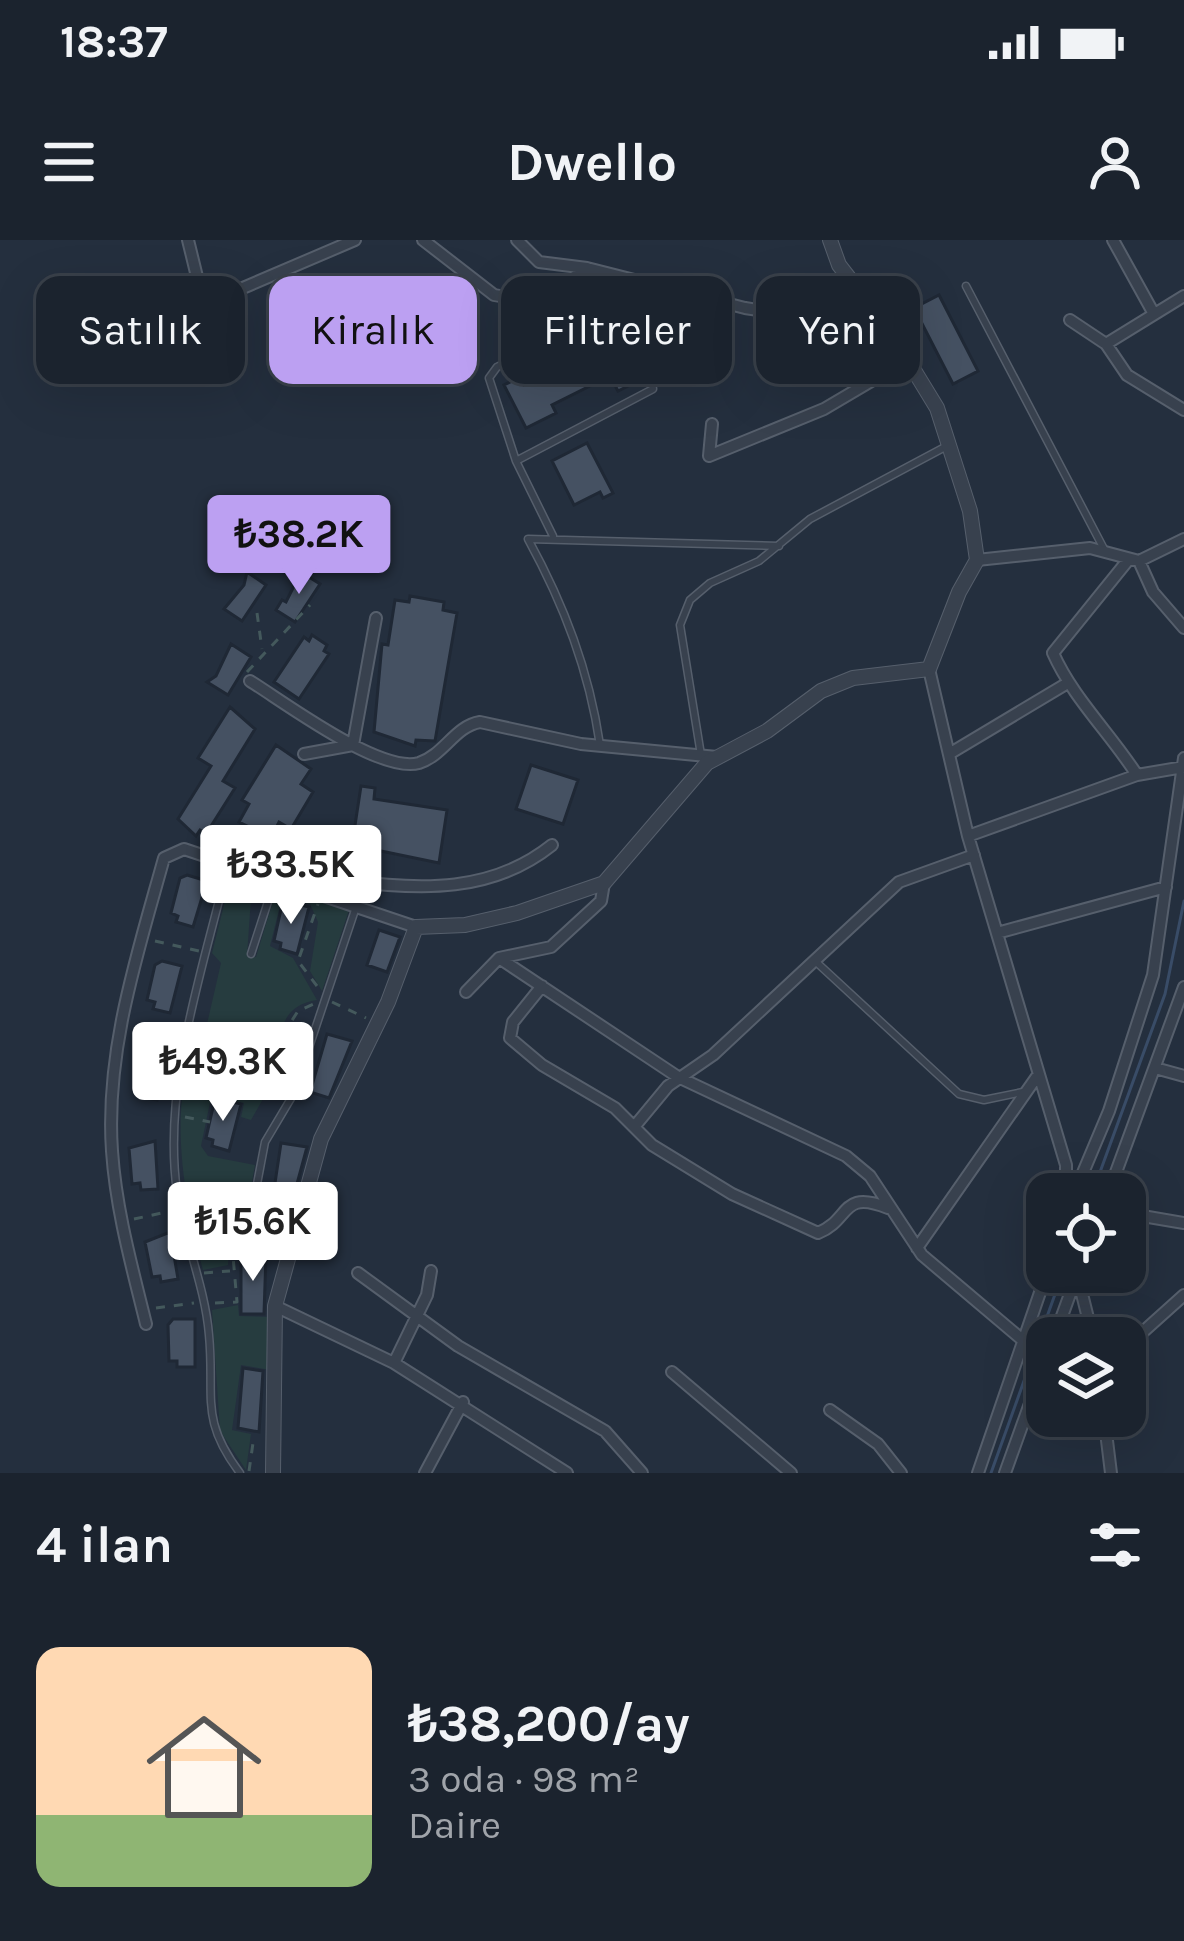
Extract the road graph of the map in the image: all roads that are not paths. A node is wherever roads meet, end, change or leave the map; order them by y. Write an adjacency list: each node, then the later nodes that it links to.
1 (188, 240): 2 (street)
2 (355, 240)
3 (423, 240): 7 (street)
4 (517, 240): 7 (street)
5 (830, 240): 8 (street)
6 (1113, 240): 12 (street)
7 (587, 268): 11 (street)
8 (848, 276)
9 (966, 286): 24 (lane)
10 (1184, 296): 12 (street)
11 (756, 310)
12 (1154, 314): 14 (street)
13 (1070, 320): 14 (street)
14 (1106, 344): 17 (street)
15 (920, 380): 19 (street)
16 (867, 384): 18 (street)
17 (1183, 409)
18 (712, 424)
19 (950, 445): 23 (lane); 25 (street)
20 (516, 460): 20 (lane); 21 (lane)
21 (553, 536): 23 (lane); 33 (lane)
22 (1184, 539): 26 (street)
23 (779, 546): 36 (lane)
24 (1105, 553): 25 (street); 26 (street)
25 (977, 560): 29 (street)
26 (1134, 560): 28 (street); 31 (street)
27 (376, 618): 32 (street)
28 (1184, 628)
29 (929, 669): 35 (street); 36 (street)
30 (250, 681): 32 (street)
31 (1066, 684): 35 (street); 38 (street)
32 (353, 745): 33 (street); 34 (street)
33 (600, 745): 36 (street)
34 (304, 754)
35 (949, 754): 39 (street)
36 (709, 756): 46 (street)
37 (1183, 764): 38 (street); 47 (street)
38 (1137, 775): 39 (street)
39 (968, 836): 42 (street)
40 (289, 838): 45 (street)
41 (551, 845): 45 (street)
42 (974, 855): 51 (street); 54 (street)
43 (226, 868): 44 (street); 78 (street); 87 (lane)
44 (275, 880): 48 (street); 52 (lane)
45 (350, 881): 48 (street)
46 (604, 883): 50 (street); 53 (street)
47 (1166, 887): 51 (street); 65 (street)
48 (344, 899): 49 (street)
49 (357, 903): 50 (street); 69 (lane)
50 (416, 927): 76 (street)
51 (997, 933): 59 (street)
52 (251, 954)
53 (499, 958): 55 (street); 57 (street)
54 (812, 958): 61 (street); 62 (lane)
55 (542, 986): 61 (street); 63 (street)
56 (1184, 987): 58 (street)
57 (466, 992)
58 (1155, 1068): 60 (street); 66 (street)
59 (1038, 1075): 62 (street); 64 (street)
60 (1184, 1076)
61 (678, 1077): 63 (street); 67 (street)
62 (1027, 1091): 71 (street)
63 (634, 1127): 67 (street)
64 (1067, 1173)
65 (1080, 1173)
66 (1116, 1173)
67 (891, 1209): 71 (street)
68 (1146, 1217): 70 (street)
69 (250, 1221)
70 (1184, 1223)
71 (917, 1248): 80 (street)
72 (431, 1270): 77 (street)
73 (358, 1273): 77 (street)
74 (1040, 1293): 80 (street)
75 (1184, 1295): 79 (street)
76 (275, 1306): 81 (street); 88 (street)
77 (416, 1312): 81 (street); 91 (street)
78 (144, 1317)
79 (1146, 1329)
80 (1025, 1342): 94 (street)
81 (394, 1363): 83 (street)
82 (672, 1372): 92 (street)
83 (463, 1402): 89 (street); 90 (street)
84 (830, 1409): 93 (street)
85 (1026, 1414): 95 (street)
86 (1107, 1437): 96 (street)
87 (244, 1473)
88 (273, 1473)
89 (425, 1473)
90 (567, 1473)
91 (642, 1473)
92 (790, 1473)
93 (901, 1473)
94 (978, 1473)
95 (1005, 1473)
96 (1111, 1473)

